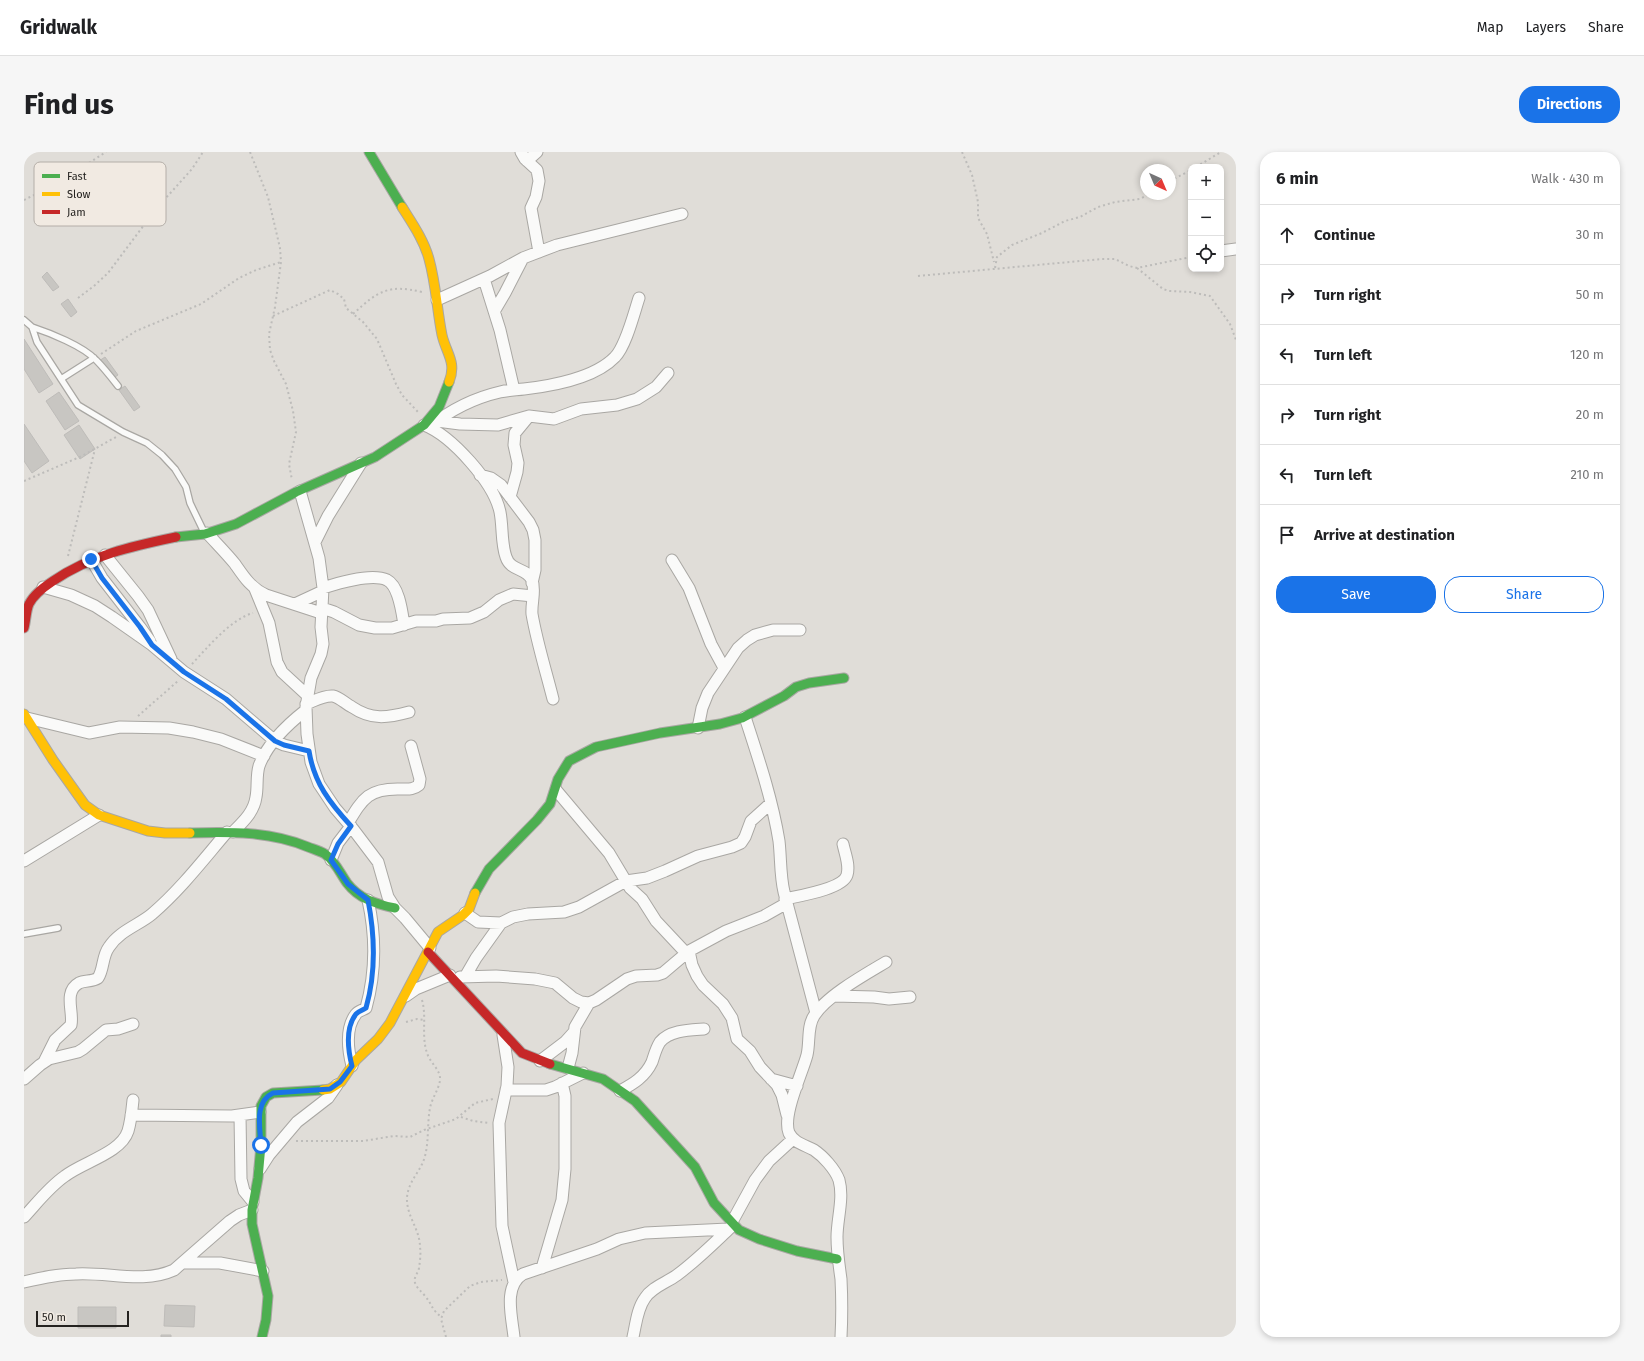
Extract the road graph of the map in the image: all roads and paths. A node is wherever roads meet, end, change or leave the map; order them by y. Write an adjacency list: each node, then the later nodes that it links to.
1 (106, 152): 9 (path)
2 (203, 152): 14 (path)
3 (250, 152): 24 (path)
4 (369, 152): 29 (street)
5 (537, 152): 8 (street)
6 (962, 152): 26 (path)
7 (1221, 152): 10 (path)
8 (524, 156): 21 (street)
9 (90, 162)
10 (1201, 164)
11 (1188, 172): 12 (path)
12 (1176, 178)
13 (34, 195): 16 (path)
14 (166, 198)
15 (1140, 199): 26 (path)
16 (24, 200)
17 (682, 214): 21 (street)
18 (144, 226): 30 (path)
19 (1236, 249): 20 (street)
20 (1224, 251)
21 (539, 252): 22 (street)
22 (523, 258): 28 (street); 32 (street)
23 (1188, 258): 25 (path)
24 (281, 262): 34 (path); 38 (path)
25 (1137, 268): 26 (path); 37 (path)
26 (994, 269): 27 (path)
27 (918, 276)
28 (484, 279): 29 (street); 32 (street)
29 (437, 297): 33 (path); 44 (street)
30 (78, 298)
31 (639, 298): 42 (street)
32 (495, 310): 42 (street)
33 (353, 314): 34 (path); 44 (path)
34 (273, 316): 50 (path)
35 (24, 320): 36 (lane)
36 (32, 327): 38 (lane); 40 (lane)
37 (1236, 340)
38 (94, 358): 40 (lane); 41 (lane)
39 (668, 373): 43 (street)
40 (61, 379): 45 (lane)
41 (118, 386)
42 (514, 390): 44 (street)
43 (529, 416): 44 (street); 51 (street)
44 (429, 424): 47 (street); 48 (street)
45 (123, 432): 46 (path); 52 (lane)
46 (94, 449): 49 (path); 57 (path)
47 (361, 463): 50 (street); 53 (street)
48 (480, 475): 51 (street); 58 (street)
49 (24, 481)
50 (298, 491): 52 (street); 53 (street)
51 (510, 498): 58 (street)
52 (206, 534): 54 (street); 60 (street)
53 (315, 542): 61 (street)
54 (104, 555): 55 (street); 70 (street)
55 (91, 559): 57 (street); 69 (street)
56 (672, 560): 71 (street)
57 (63, 574): 59 (street)
58 (532, 584): 62 (street)
59 (43, 588): 67 (street); 69 (street)
60 (255, 589): 63 (street); 65 (street)
61 (323, 590): 63 (street); 64 (street); 66 (street)
62 (533, 596): 66 (street); 74 (street)
63 (295, 604): 64 (street)
64 (322, 610): 66 (street); 75 (street)
65 (264, 611): 72 (path); 75 (street)
66 (404, 625)
67 (24, 628)
68 (800, 630): 71 (street)
69 (152, 645): 70 (street)
70 (172, 661): 72 (street)
71 (724, 668): 80 (street)
72 (185, 672): 79 (path); 81 (street)
73 (844, 678): 78 (street)
74 (553, 699)
75 (306, 703): 76 (street); 81 (street); 83 (street)
76 (409, 712)
77 (26, 716): 79 (street); 87 (street)
78 (745, 717): 80 (street); 86 (street)
79 (127, 727): 84 (street)
80 (698, 728): 85 (street)
81 (275, 741): 83 (street); 84 (street)
82 (411, 746): 88 (street)
83 (309, 751): 88 (street)
84 (264, 756): 89 (street)
85 (556, 790): 93 (street); 97 (street)
86 (771, 803): 93 (street); 95 (street)
87 (99, 815): 89 (street); 92 (street)
88 (349, 825): 91 (street); 96 (street)
89 (230, 832): 91 (street); 117 (street)
90 (843, 844): 95 (street)
91 (331, 860): 94 (street)
92 (24, 861)
93 (626, 882): 98 (street); 102 (street)
94 (368, 900): 96 (street); 118 (street)
95 (786, 901): 102 (street); 111 (street)
96 (395, 908): 101 (street)
97 (465, 913): 98 (street); 101 (street)
98 (501, 924): 105 (street)
99 (58, 928): 100 (lane)
100 (24, 934)
101 (429, 950): 104 (street); 109 (street)
102 (688, 952): 110 (street); 122 (street)
103 (886, 962): 107 (street)
104 (452, 976): 105 (street); 106 (street); 115 (street)
105 (465, 977): 110 (street)
106 (418, 988): 109 (street); 135 (path)
107 (834, 996): 108 (street); 111 (street)
108 (910, 997)
109 (404, 998): 118 (street)
110 (588, 1003): 114 (street)
111 (816, 1013): 125 (street)
112 (133, 1024): 117 (street)
113 (704, 1029): 126 (street)
114 (574, 1032): 116 (street); 119 (street)
115 (504, 1034): 116 (street); 127 (street)
116 (540, 1061): 119 (street)
117 (44, 1062): 121 (street)
118 (352, 1066): 123 (street)
119 (568, 1068): 120 (street)
120 (583, 1073): 124 (street); 126 (street)
121 (24, 1079)
122 (771, 1079): 125 (street); 133 (street)
123 (339, 1083): 129 (street); 137 (street)
124 (562, 1083): 127 (street); 144 (street)
125 (797, 1086): 133 (street)
126 (620, 1091): 141 (street)
127 (505, 1093): 132 (path); 134 (street)
128 (133, 1100): 131 (street)
129 (260, 1112): 130 (street); 138 (street)
130 (240, 1115): 131 (street); 139 (street)
131 (131, 1116): 140 (street)
132 (461, 1117): 134 (path); 135 (path)
133 (788, 1122): 136 (street)
134 (499, 1123): 146 (street)
135 (428, 1129): 137 (path); 148 (path)
136 (793, 1139): 141 (street); 142 (street)
137 (281, 1142): 138 (street)
138 (258, 1171): 139 (street)
139 (252, 1206): 143 (street); 145 (street)
140 (24, 1217)
141 (731, 1225): 142 (street); 144 (street); 152 (street)
142 (837, 1259): 153 (street)
143 (182, 1263): 145 (street); 147 (street)
144 (542, 1268): 146 (street)
145 (263, 1271): 149 (street)
146 (513, 1278): 148 (path); 151 (street)
147 (24, 1282)
148 (442, 1317): 150 (path)
149 (262, 1337)
150 (446, 1337)
151 (514, 1337)
152 (633, 1337)
153 (841, 1337)

